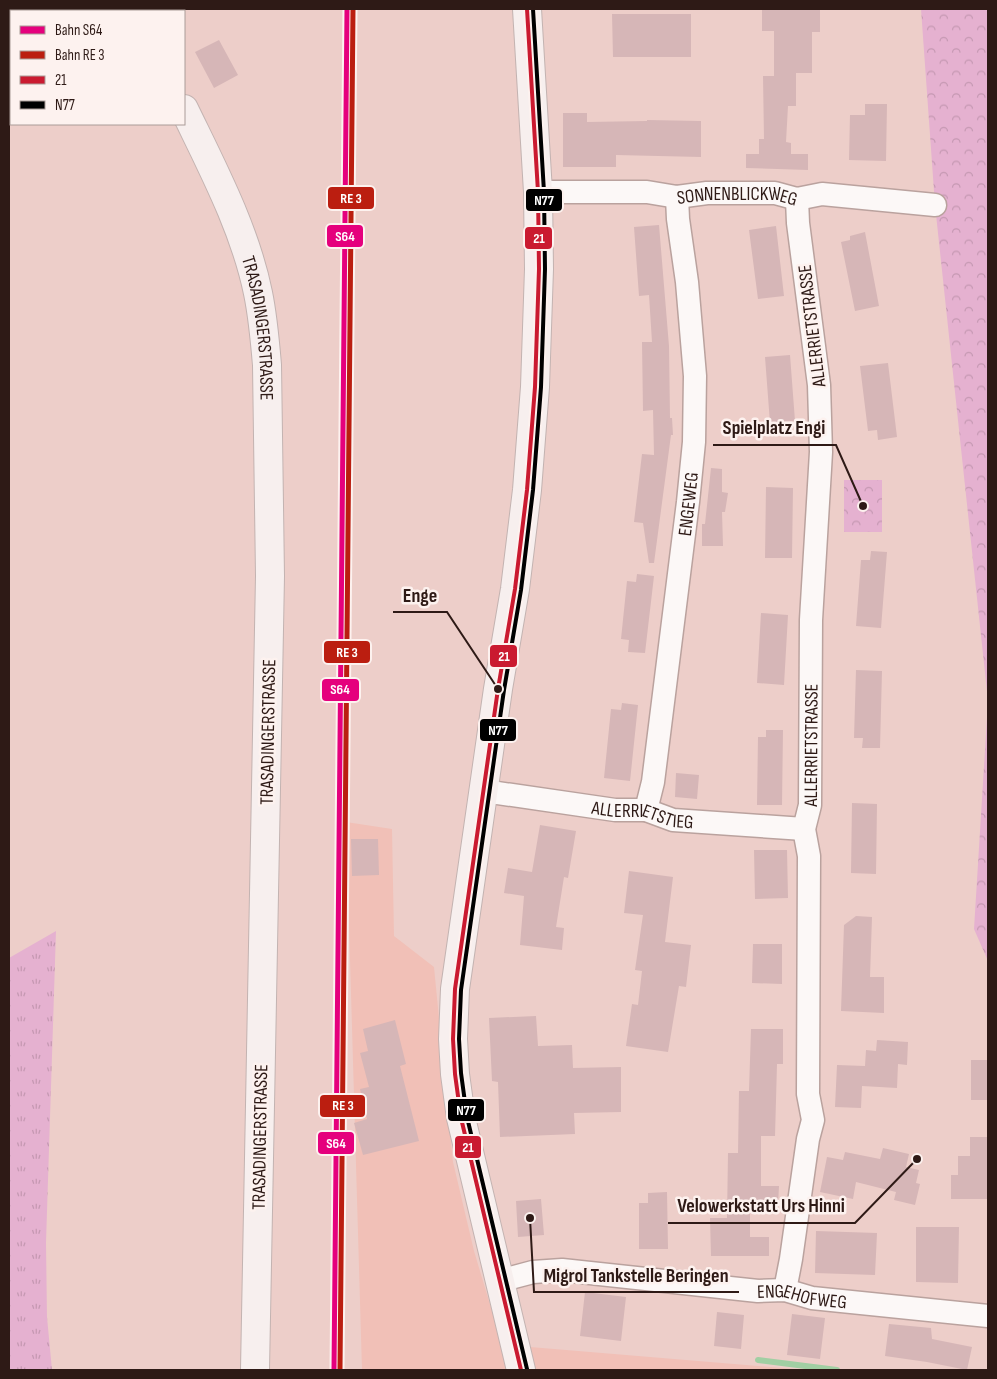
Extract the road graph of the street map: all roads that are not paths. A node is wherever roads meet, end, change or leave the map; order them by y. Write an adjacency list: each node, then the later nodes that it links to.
1 (527, 9): 3 (main road)
2 (185, 111): 13 (main road, TRASADINGERSTRASSE)
3 (538, 192): 4 (street, SONNENBLICKWEG); 7 (main road)
4 (676, 196): 5 (street, SONNENBLICKWEG); 8 (street, ENGEWEG)
5 (797, 199): 6 (street, SONNENBLICKWEG); 9 (street, ALLERRIETSTRASSE)
6 (934, 205)
7 (484, 791): 8 (street, ALLERRIETSTIEG); 10 (main road)
8 (646, 810): 9 (street, ALLERRIETSTIEG)
9 (804, 829): 11 (street, ALLERRIETSTRASSE)
10 (499, 1281): 11 (street, ENGEHOFWEG); 14 (main road)
11 (785, 1290): 12 (street, ENGEHOFWEG)
12 (988, 1316)
13 (255, 1370)
14 (521, 1370)

